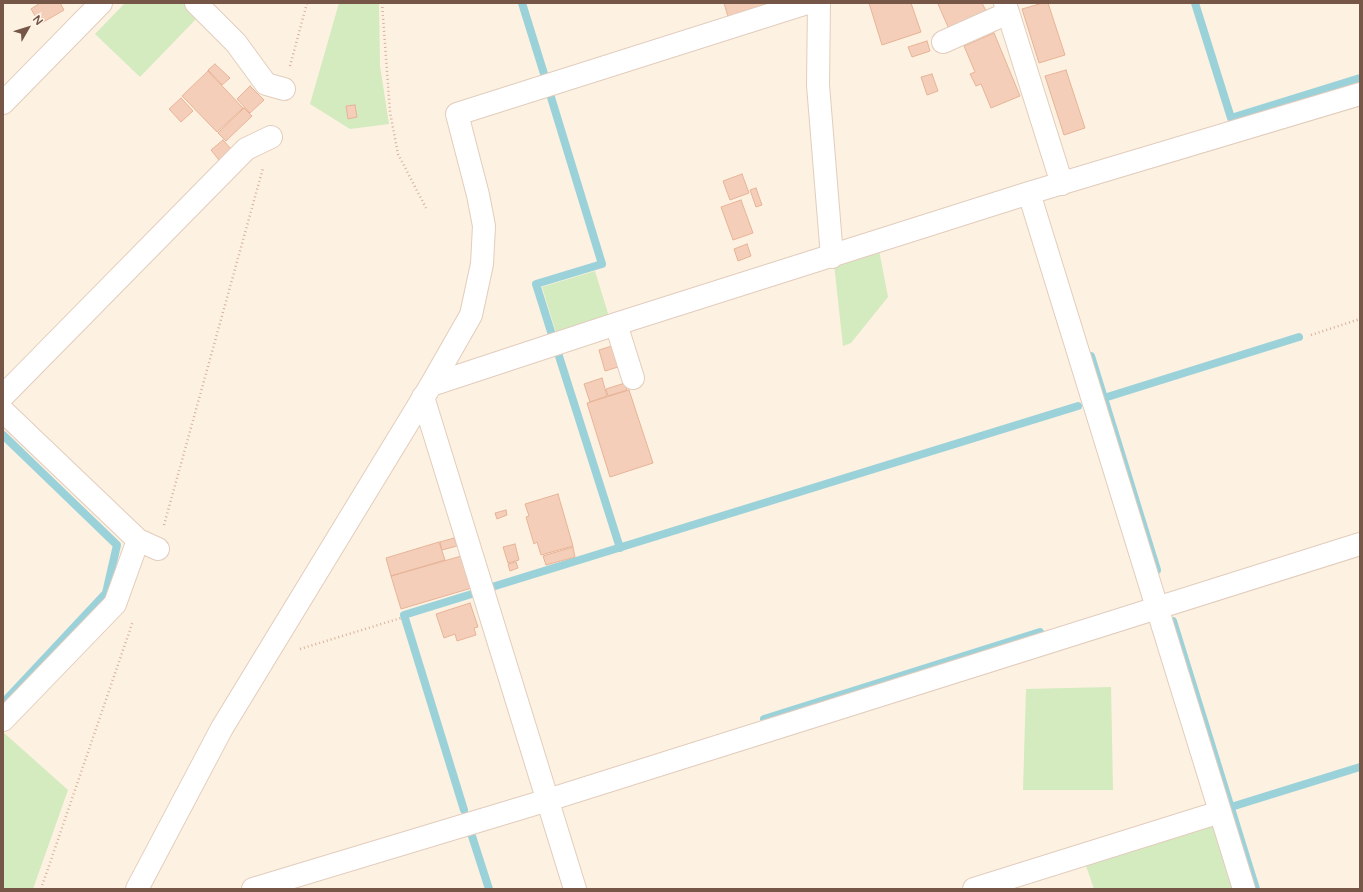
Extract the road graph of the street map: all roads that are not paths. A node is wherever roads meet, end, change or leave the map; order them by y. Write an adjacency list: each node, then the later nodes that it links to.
1 (101, 3): 9 (street)
2 (196, 3): 7 (street)
3 (807, 3): 16 (street)
4 (819, 3): 13 (street)
5 (1007, 6): 6 (street); 11 (street)
6 (943, 42)
7 (284, 89)
8 (1360, 94): 11 (street)
9 (3, 103)
10 (272, 137): 17 (street)
11 (1062, 184): 12 (street)
12 (1029, 193): 13 (street); 22 (street)
13 (832, 257): 14 (street)
14 (616, 324): 15 (street); 16 (street)
15 (633, 378)
16 (427, 391): 24 (street); 26 (street)
17 (3, 396)
18 (3, 411): 19 (street)
19 (138, 540): 21 (street); 23 (street)
20 (1360, 544): 22 (street)
21 (158, 549)
22 (1157, 607): 24 (street); 25 (street)
23 (3, 720)
24 (548, 800): 27 (street); 28 (street)
25 (1220, 812): 29 (street); 30 (street)
26 (137, 889)
27 (253, 889)
28 (575, 889)
29 (974, 889)
30 (1244, 889)

